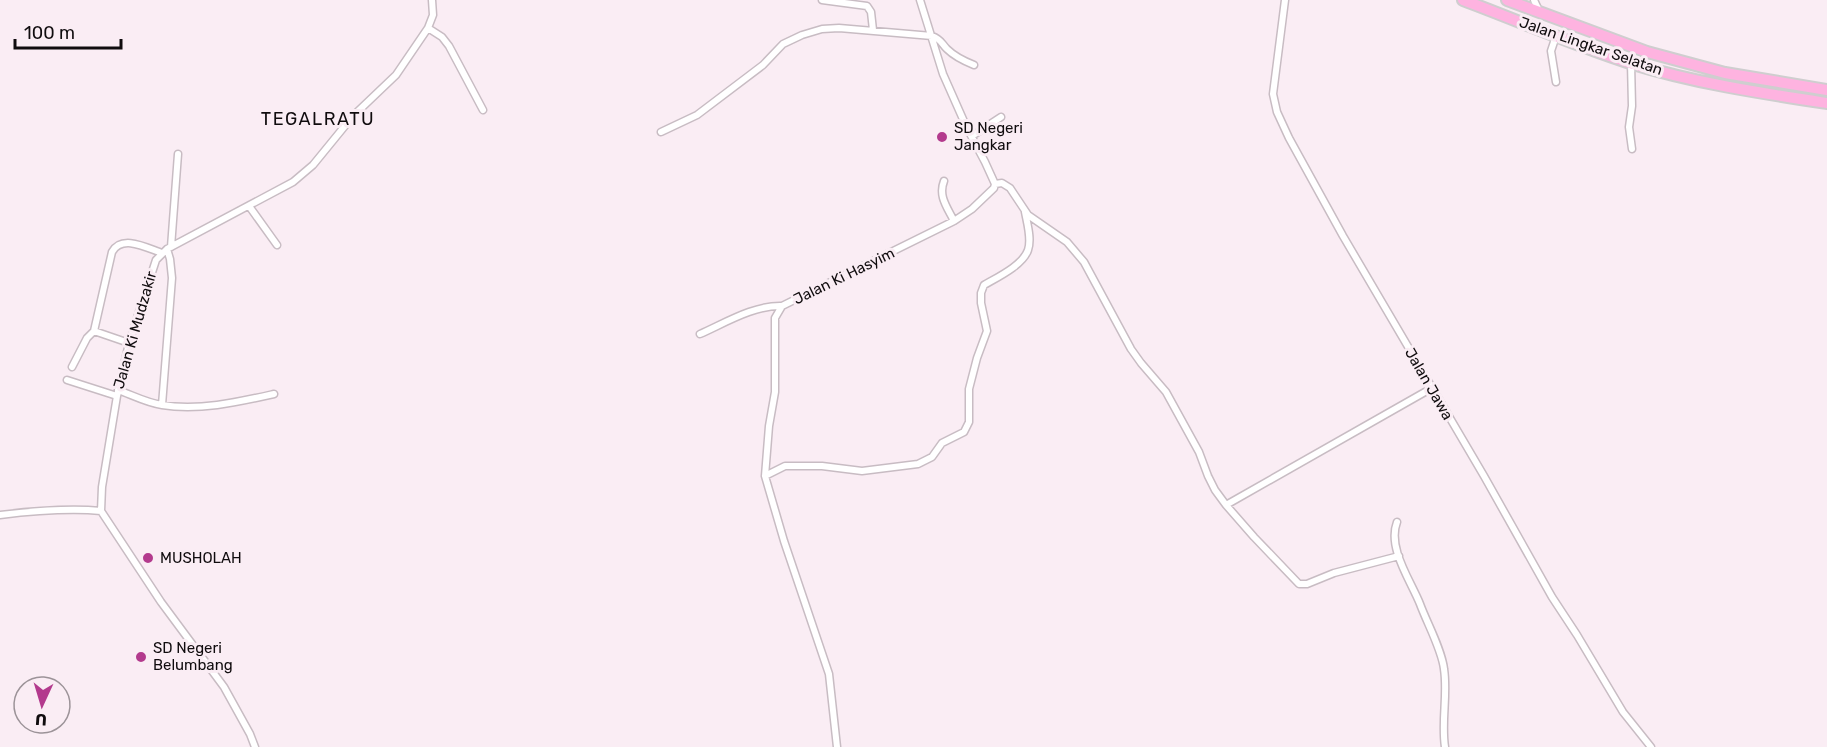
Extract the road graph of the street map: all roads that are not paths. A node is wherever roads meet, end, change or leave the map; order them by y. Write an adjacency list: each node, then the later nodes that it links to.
1 (432, 0): 9 (street)
2 (822, 0): 10 (street)
3 (920, 0): 12 (street)
4 (1285, 0): 39 (street, Jalan Jawa)
5 (1463, 0): 11 (highway, Jalan Lingkar Selatan)
6 (1507, 0): 8 (highway, Jalan Lingkar Selatan)
7 (1534, 0): 8 (street)
8 (1540, 13): 16 (highway, Jalan Lingkar Selatan)
9 (428, 27): 20 (street); 28 (street)
10 (873, 30): 12 (street); 22 (street)
11 (1556, 35): 13 (highway, Jalan Lingkar Selatan); 15 (street)
12 (932, 36): 14 (street); 23 (street)
13 (1630, 63): 18 (highway, Jalan Lingkar Selatan); 24 (street)
14 (974, 65)
15 (1556, 82)
16 (1812, 88): 17 (highway, Jalan Lingkar Selatan); 18 (highway)
17 (1827, 90)
18 (1810, 101): 19 (highway, Jalan Lingkar Selatan)
19 (1827, 104)
20 (483, 110)
21 (1001, 117): 23 (street)
22 (662, 132)
23 (972, 135): 27 (street)
24 (1632, 149)
25 (178, 154): 32 (street)
26 (944, 181): 30 (street)
27 (995, 184): 29 (street); 30 (street, Jalan Ki Hasyim)
28 (249, 206): 31 (street); 32 (street)
29 (1025, 210): 43 (street); 44 (street)
30 (954, 221): 33 (street, Jalan Ki Hasyim)
31 (277, 245)
32 (166, 250): 34 (street); 36 (street, Jalan Ki Mudzakir); 42 (street)
33 (782, 306): 35 (street); 43 (street, Jalan Ki Hasyim)
34 (94, 331): 36 (street); 37 (street)
35 (700, 334)
36 (129, 343): 40 (street, Jalan Ki Mudzakir)
37 (72, 367)
38 (67, 380): 40 (street)
39 (1432, 388): 44 (street); 52 (street, Jalan Jawa)
40 (117, 393): 42 (street); 45 (street, Jalan Ki Mudzakir)
41 (274, 394): 42 (street)
42 (162, 405)
43 (765, 476): 50 (street, Jalan Ki Hasyim)
44 (1226, 505): 48 (street)
45 (101, 511): 46 (street); 49 (street)
46 (0, 515)
47 (1397, 522): 48 (street)
48 (1399, 556): 51 (street)
49 (255, 747)
50 (837, 747)
51 (1445, 747)
52 (1651, 747)

